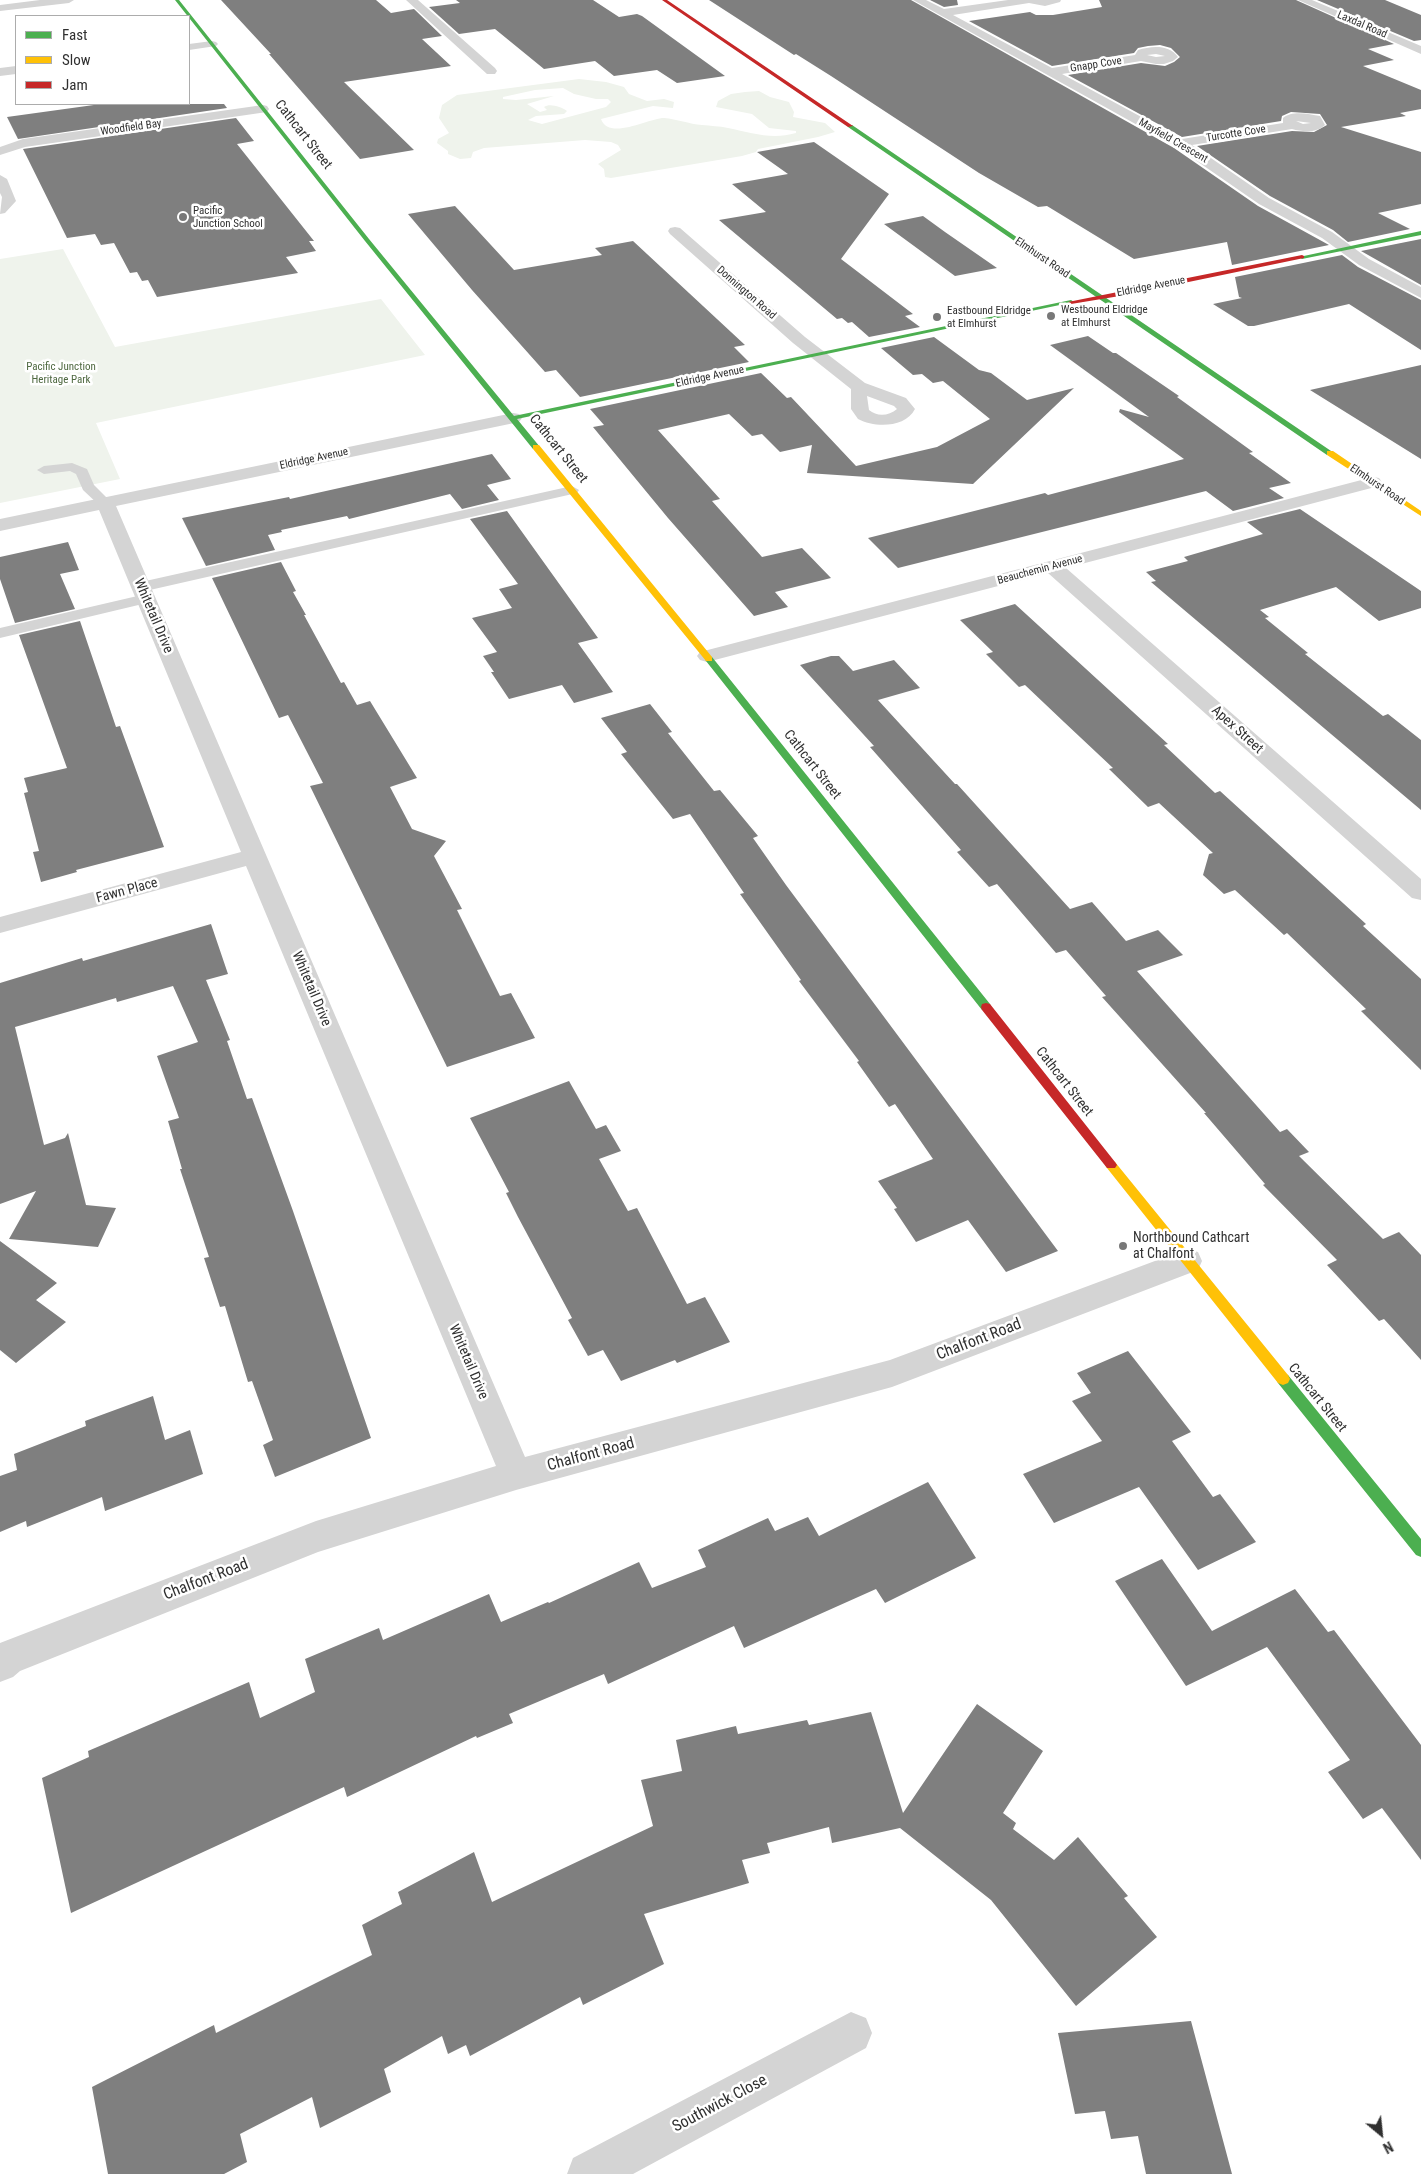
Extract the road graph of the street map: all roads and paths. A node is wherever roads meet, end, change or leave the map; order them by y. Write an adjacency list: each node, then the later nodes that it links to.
1 (69, 0): 9 (street)
2 (177, 0): 11 (street, Cathcart Street)
3 (411, 0): 18 (street)
4 (664, 0): 31 (street, Elmhurst Road)
5 (918, 0): 10 (street, Mayfield Crescent)
6 (1029, 0): 7 (street); 10 (street)
7 (1056, 0)
8 (1303, 0): 15 (street, Laxdal Road)
9 (0, 8)
10 (942, 13): 20 (street, Mayfield Crescent)
11 (189, 15)
12 (190, 16): 13 (street, Cathcart Street)
13 (212, 44): 14 (street); 21 (street, Cathcart Street)
14 (190, 47)
15 (1421, 50)
16 (1142, 58): 20 (street, Gnapp Cove)
17 (15, 70): 19 (street)
18 (491, 71)
19 (0, 72)
20 (1050, 72): 23 (street, Mayfield Crescent)
21 (263, 109): 24 (street, Woodfield Bay); 34 (street, Cathcart Street)
22 (1292, 125): 23 (street, Turcotte Cove)
23 (1180, 143): 29 (street, Mayfield Crescent)
24 (0, 150)
25 (0, 179): 26 (street)
26 (0, 210)
27 (675, 231): 32 (street, Donnington Road)
28 (1421, 232): 29 (street, Eldridge Avenue)
29 (1344, 248): 30 (street, Mayfield Crescent); 31 (street, Eldridge Avenue)
30 (1421, 293)
31 (1098, 296): 32 (street, Eldridge Avenue); 36 (street, Elmhurst Road)
32 (817, 355): 33 (street, Donnington Road); 34 (street, Eldridge Avenue)
33 (859, 387)
34 (513, 418): 37 (street, Cathcart Street); 38 (street, Eldridge Avenue)
35 (44, 470): 38 (lane)
36 (1373, 482): 39 (street, Elmhurst Road); 41 (street, Beauchemin Avenue)
37 (572, 490): 42 (lane); 44 (street, Cathcart Street)
38 (105, 503): 40 (street, Eldridge Avenue); 42 (street, Whitetail Drive)
39 (1421, 514)
40 (0, 525)
41 (1053, 567): 44 (street, Beauchemin Avenue); 46 (street, Apex Street)
42 (143, 593): 43 (lane); 45 (street, Whitetail Drive)
43 (0, 632)
44 (707, 656): 48 (street, Cathcart Street)
45 (254, 856): 47 (street, Fawn Place); 49 (street, Whitetail Drive)
46 (1421, 892)
47 (0, 925)
48 (1187, 1261): 49 (street, Chalfont Road); 50 (street, Cathcart Street)
49 (516, 1475): 51 (street, Chalfont Road)
50 (1421, 1550)
51 (0, 1664)
52 (850, 2033): 53 (street, Southwick Close)
53 (589, 2174)

